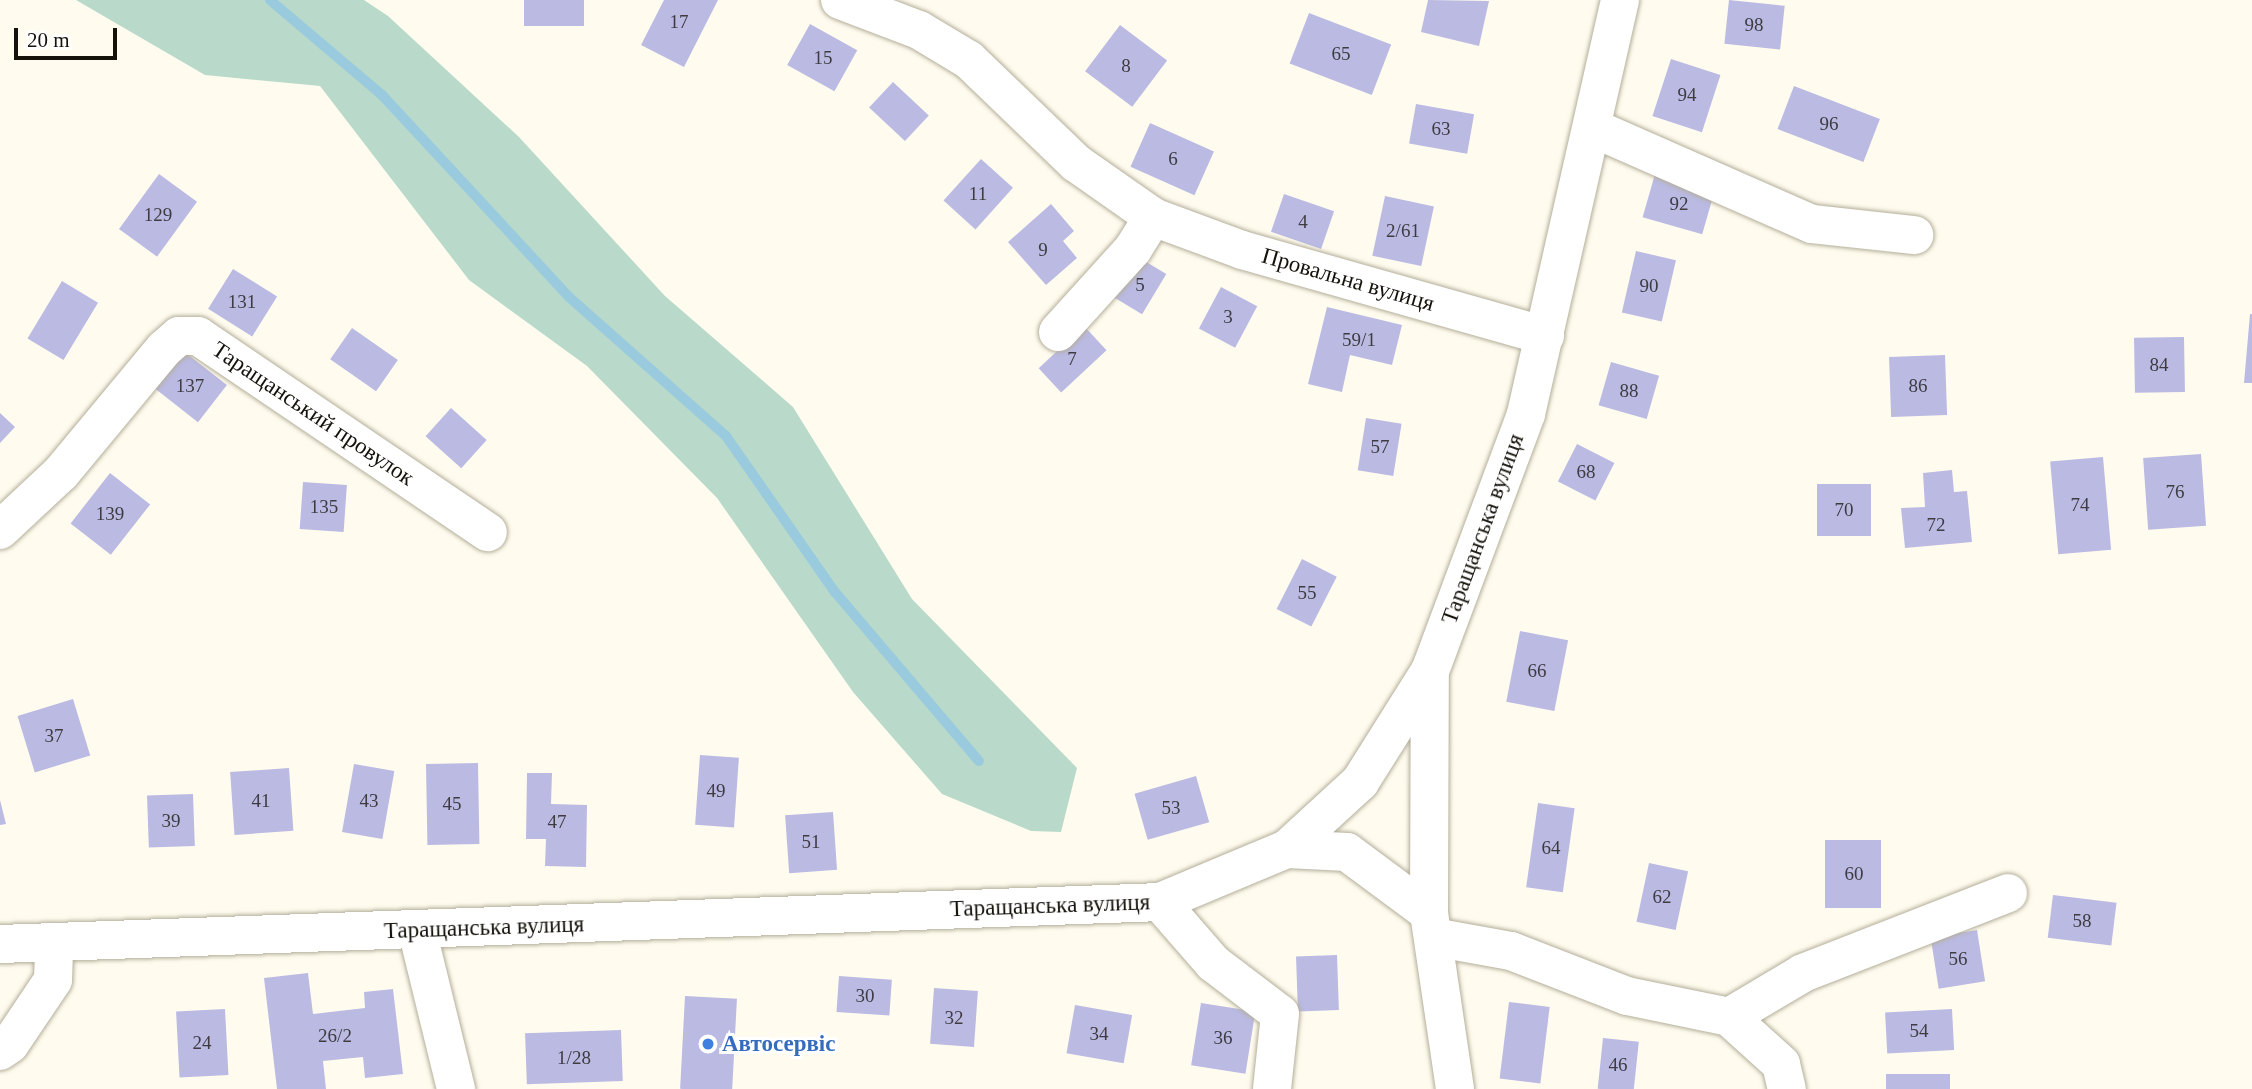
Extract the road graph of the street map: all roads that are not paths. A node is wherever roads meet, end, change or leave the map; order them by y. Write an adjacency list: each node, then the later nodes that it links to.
1 (839, 0): 4 (street, Провальна вулиця)
2 (1620, 0): 3 (street, Таращанська вулиця)
3 (1594, 128): 5 (street); 7 (street, Таращанська вулиця)
4 (1153, 217): 6 (street); 7 (street, Провальна вулиця)
5 (1914, 235)
6 (1058, 332)
7 (1545, 336): 10 (street, Таращанська вулиця)
8 (0, 530): 9 (street, Таращанський провулок)
9 (488, 532)
10 (1430, 671): 11 (street, Таращанська вулиця); 14 (street)
11 (1287, 849): 13 (street, Таращанська вулиця); 14 (street)
12 (2008, 893): 18 (street)
13 (1160, 902): 15 (street, Таращанська вулиця); 21 (street)
14 (1431, 925): 18 (street); 22 (street)
15 (416, 930): 16 (street, Таращанська вулиця); 20 (street)
16 (54, 942): 17 (street, Таращанська вулиця); 19 (street)
17 (0, 944)
18 (1729, 1017): 23 (street)
19 (0, 1051)
20 (456, 1089)
21 (1272, 1089)
22 (1455, 1089)
23 (1787, 1089)

